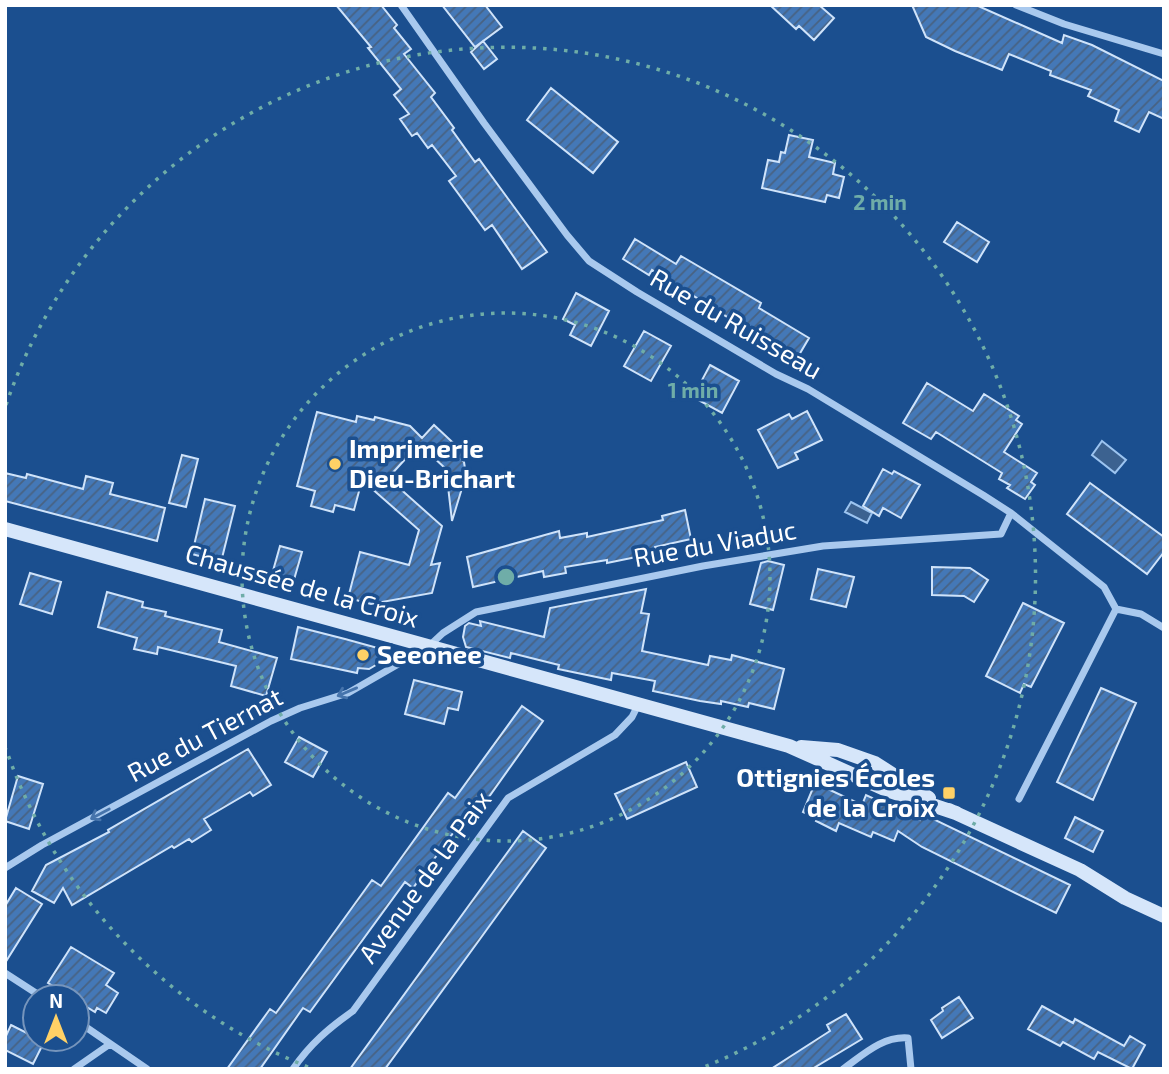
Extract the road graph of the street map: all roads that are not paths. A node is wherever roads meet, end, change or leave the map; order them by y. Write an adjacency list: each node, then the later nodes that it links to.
1 (401, 5): 4 (street, Rue du Ruisseau)
2 (1016, 5): 3 (street)
3 (1164, 54)
4 (1011, 513): 6 (street, Rue du Ruisseau); 8 (street, Rue du Viaduc)
5 (5, 529): 8 (main road, Chaussée de la Croix)
6 (1116, 609): 7 (street); 10 (street)
7 (1164, 628)
8 (428, 647): 9 (main road, Chaussée de la Croix); 11 (street, Rue du Tiernat, one-way to 11)
9 (639, 704): 12 (main road, Chaussée de la Croix); 19 (street, Avenue de la Paix)
10 (1019, 799)
11 (5, 868)
12 (1164, 916)
13 (5, 973): 14 (street)
14 (21, 983)
15 (91, 1031): 16 (street)
16 (110, 1044): 17 (street); 18 (street)
17 (74, 1069)
18 (147, 1069)
19 (293, 1069)
20 (843, 1069): 21 (street)
21 (911, 1069)

